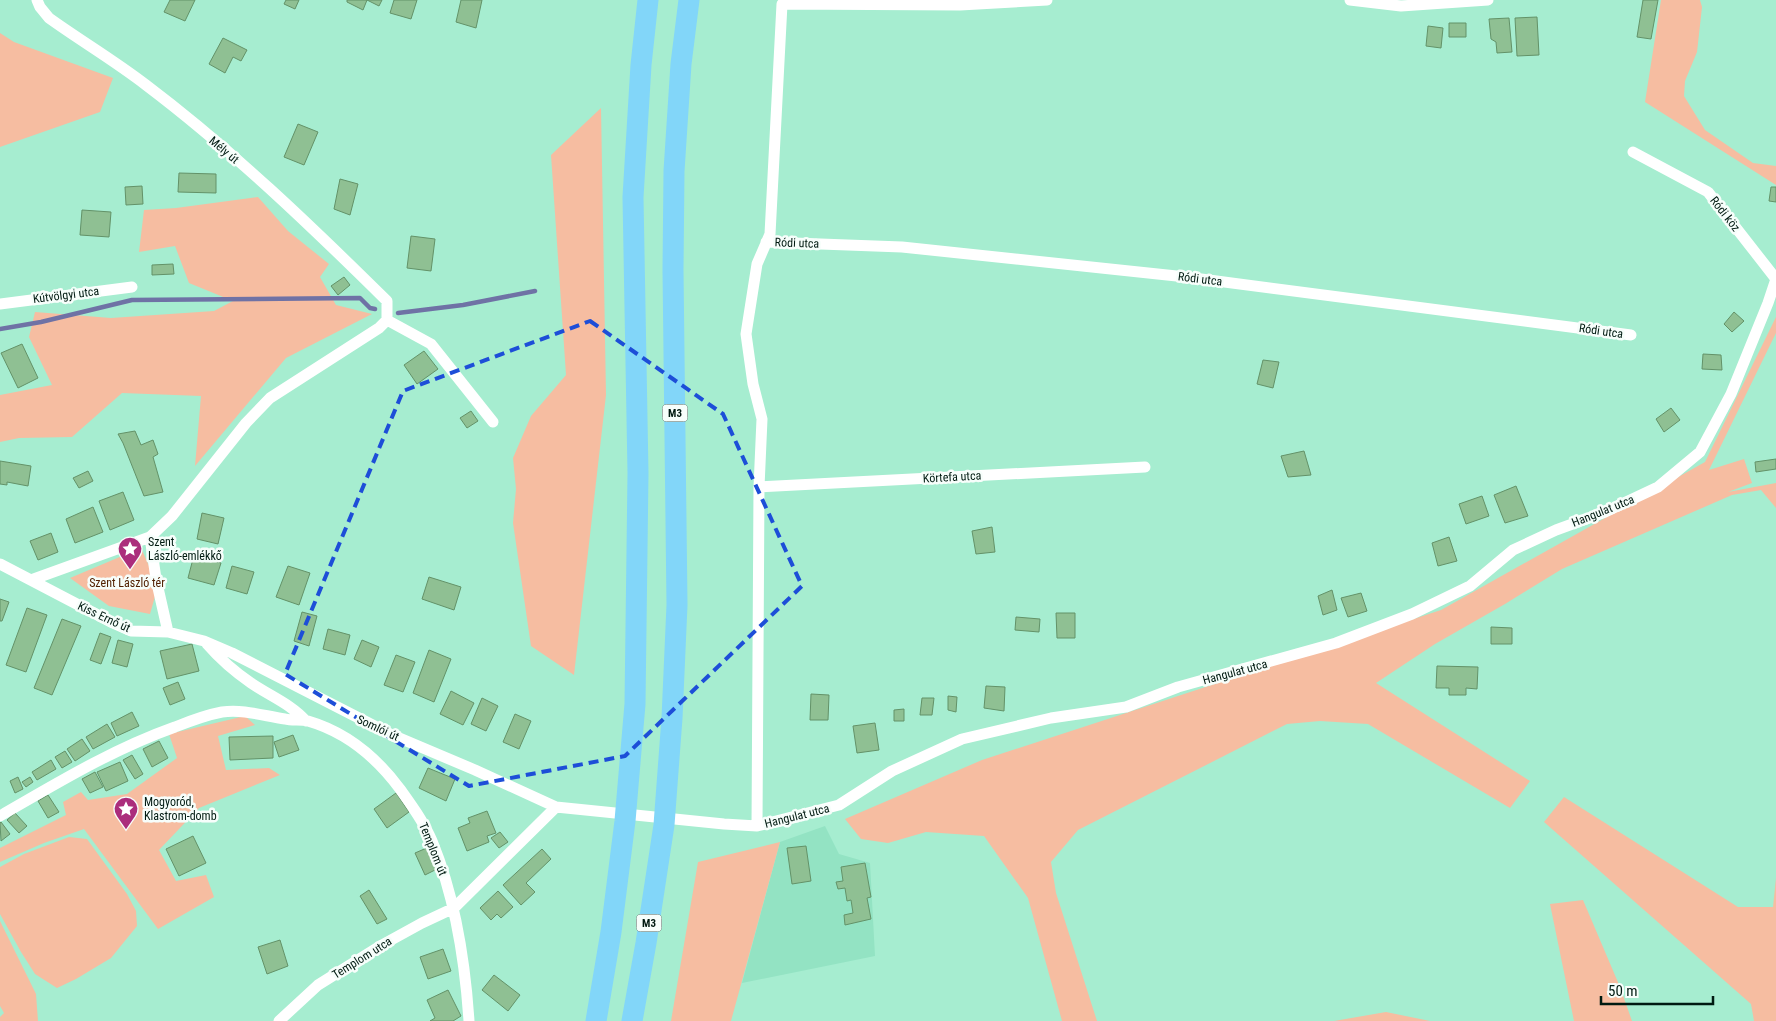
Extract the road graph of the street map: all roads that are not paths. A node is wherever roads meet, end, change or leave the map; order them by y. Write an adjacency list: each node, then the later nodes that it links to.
1 (37, 0): 12 (street, Mély út)
2 (648, 0): 30 (highway)
3 (689, 0): 31 (highway, M3)
4 (1047, 0): 8 (street)
5 (1350, 0): 6 (street)
6 (1488, 0)
7 (1633, 152): 9 (street, Ródi köz)
8 (766, 242): 13 (street, Ródi utca); 16 (street)
9 (1776, 279): 26 (street, Hangulat utca)
10 (132, 287): 11 (street, Kútvölgyi utca)
11 (0, 304)
12 (387, 320): 14 (street); 17 (street)
13 (1631, 335)
14 (493, 422)
15 (1145, 467): 16 (street, Körtefa utca)
16 (758, 487): 26 (street)
17 (150, 537): 19 (street); 20 (street)
18 (0, 564): 19 (street, Kiss Ernő út)
19 (31, 580): 20 (street, Kiss Ernő út)
20 (168, 632): 21 (street, Somlói út)
21 (204, 641): 22 (street, Somlói út); 24 (street, Somlói út)
22 (306, 721): 23 (street, Somlói út); 25 (street, Somlói út)
23 (403, 794): 27 (street, Templom út)
24 (556, 807): 26 (street, Hangulat utca); 27 (street, Templom utca)
25 (0, 816)
26 (757, 826)
27 (454, 908): 28 (street, Templom utca); 29 (street)
28 (279, 1021)
29 (469, 1021)
30 (596, 1021)
31 (632, 1021)

